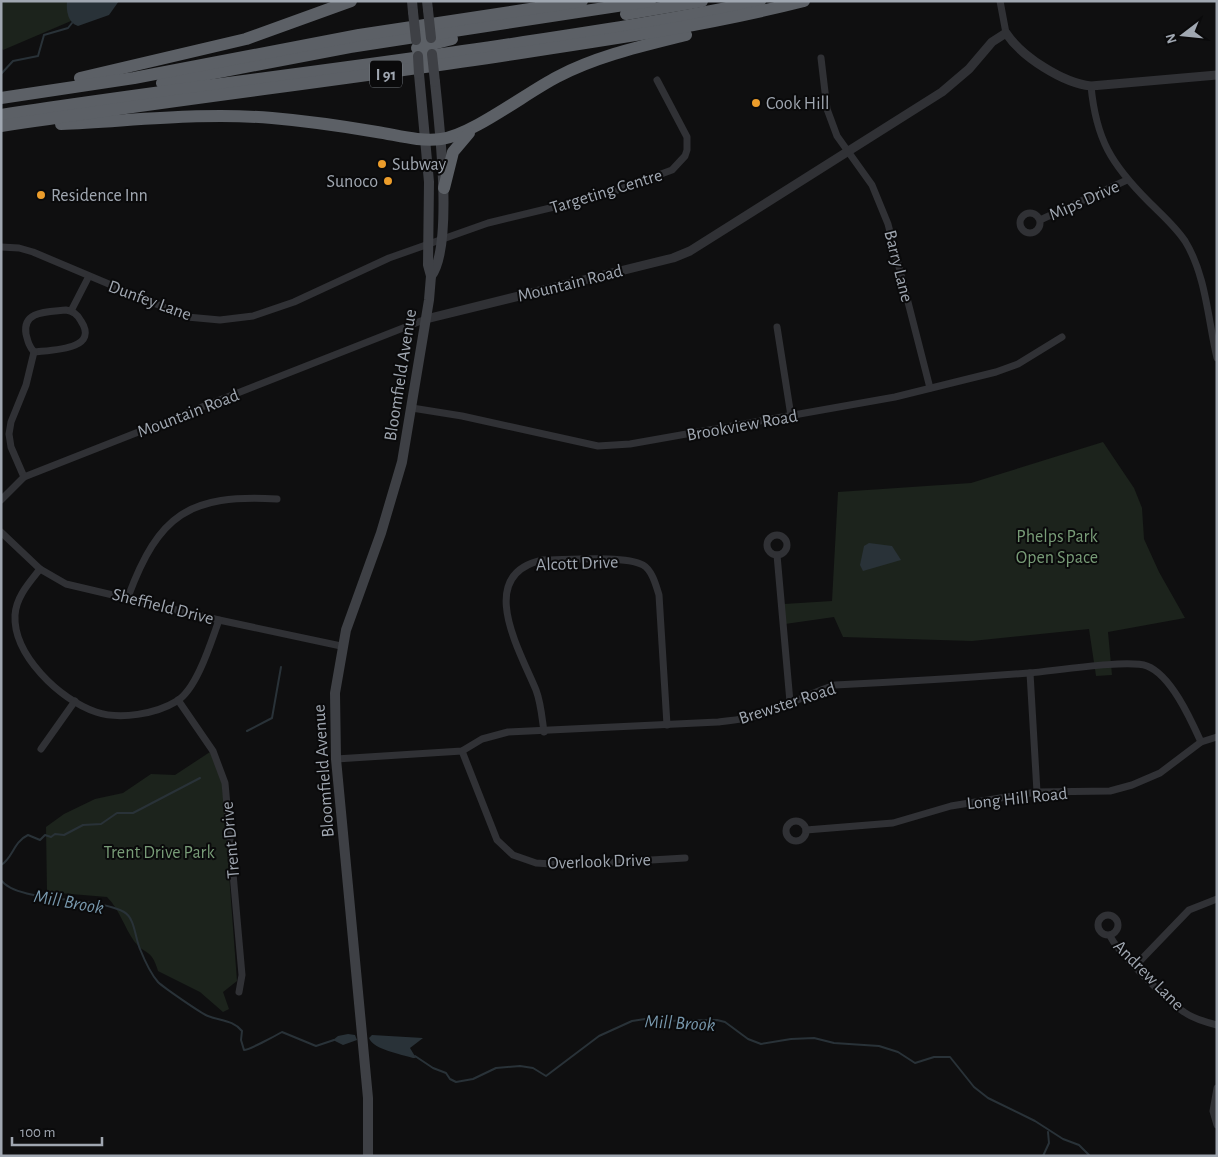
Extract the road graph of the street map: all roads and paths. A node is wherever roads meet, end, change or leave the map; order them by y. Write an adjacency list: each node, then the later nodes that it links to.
1 (351, 1): 19 (highway)
2 (582, 1): 19 (highway)
3 (650, 1): 19 (highway)
4 (702, 1): 13 (highway)
5 (740, 1): 13 (highway)
6 (760, 1): 20 (highway)
7 (804, 1): 11 (highway, I 91)
8 (1000, 1): 12 (street)
9 (428, 5): 13 (main road, Bloomfield Avenue, bridge)
10 (413, 7): 14 (main road, Bloomfield Avenue, bridge)
11 (736, 17): 21 (highway, I 91); 22 (highway)
12 (1006, 33): 18 (street); 26 (street, Mountain Road)
13 (432, 46): 14 (highway); 24 (main road, Bloomfield Avenue, bridge)
14 (417, 48): 25 (main road, Bloomfield Avenue, bridge)
15 (821, 58): 26 (street, Barry Lane)
16 (1217, 75): 18 (street)
17 (657, 80): 31 (street, Targeting Centre)
18 (1091, 86): 27 (street)
19 (2, 102)
20 (1, 115)
21 (34, 121): 23 (highway, I 91); 25 (highway)
22 (474, 125): 24 (highway); 29 (highway)
23 (1, 126)
24 (441, 139): 25 (highway); 29 (main road, Bloomfield Avenue)
25 (426, 140): 28 (main road, Bloomfield Avenue)
26 (850, 151): 37 (street, Mountain Road); 42 (street, Barry Lane)
27 (1128, 180): 30 (street, Mips Drive); 41 (street)
28 (429, 188): 29 (main road); 32 (main road, Bloomfield Avenue)
29 (444, 188): 31 (main road, Bloomfield Avenue)
30 (1040, 220)
31 (441, 241): 32 (street, Dunfey Lane); 35 (main road, Bloomfield Avenue)
32 (428, 246): 34 (street, Dunfey Lane); 35 (main road, Bloomfield Avenue)
33 (1, 247): 34 (street, Dunfey Lane)
34 (89, 276): 36 (street)
35 (431, 276): 37 (main road, Bloomfield Avenue)
36 (71, 311): 40 (street); 40 (street)
37 (426, 319): 43 (main road, Bloomfield Avenue); 45 (street, Mountain Road)
38 (777, 328): 44 (street)
39 (1062, 337): 42 (street, Brookview Road)
40 (34, 352): 45 (street)
41 (1217, 358)
42 (930, 388): 44 (street, Brookview Road)
43 (412, 408): 44 (street, Brookview Road); 53 (main road, Bloomfield Avenue)
44 (791, 416)
45 (24, 478): 46 (street, Mountain Road)
46 (1, 500)
47 (277, 500): 51 (street)
48 (1, 532): 50 (street, Sheffield Drive)
49 (777, 555): 57 (street)
50 (40, 569): 51 (street, Sheffield Drive); 56 (street)
51 (128, 597): 52 (street, Sheffield Drive)
52 (219, 620): 53 (street, Sheffield Drive); 55 (street)
53 (341, 646): 64 (main road, Bloomfield Avenue)
54 (1030, 673): 57 (street, Brewster Road); 61 (street, Brewster Road); 65 (street)
55 (178, 700): 56 (street); 71 (street, Trent Drive)
56 (75, 701): 62 (street)
57 (790, 702): 58 (street, Brewster Road)
58 (666, 725): 59 (street, Brewster Road); 59 (street, Alcott Drive)
59 (544, 732): 63 (street, Brewster Road)
60 (1217, 737): 61 (street, Long Hill Road)
61 (1201, 742): 65 (street, Long Hill Road)
62 (41, 748)
63 (462, 751): 64 (street, Brewster Road); 67 (street, Overlook Drive)
64 (336, 758): 75 (main road, Bloomfield Avenue)
65 (1037, 792): 66 (street, Long Hill Road)
66 (806, 830)
67 (685, 858)
68 (1217, 899): 70 (street)
69 (1110, 935): 70 (street, Andrew Lane)
70 (1136, 965): 72 (street, Andrew Lane)
71 (239, 992)
72 (1217, 1025)
73 (1217, 1088): 74 (street)
74 (1217, 1125)
75 (368, 1156)

